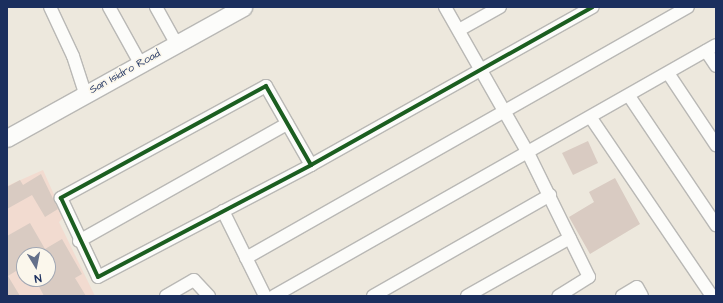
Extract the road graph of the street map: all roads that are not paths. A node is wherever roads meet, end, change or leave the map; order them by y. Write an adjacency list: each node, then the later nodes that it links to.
1 (50, 7): 16 (street)
2 (109, 7): 12 (street)
3 (156, 7): 10 (street)
4 (243, 7): 10 (street, San Isidro Road)
5 (445, 7): 9 (street)
6 (500, 7): 9 (street)
7 (593, 7): 14 (street)
8 (688, 7): 18 (street)
9 (459, 30): 14 (street)
10 (176, 44): 12 (street, San Isidro Road)
11 (711, 48): 13 (street); 15 (street)
12 (140, 63): 16 (street, San Isidro Road)
13 (716, 66)
14 (481, 69): 18 (street); 24 (street)
15 (668, 73): 17 (street); 22 (street)
16 (85, 94): 21 (street, San Isidro Road)
17 (629, 96): 19 (street); 27 (street)
18 (505, 113): 23 (street); 30 (street)
19 (591, 118): 23 (street); 40 (street)
20 (287, 124): 24 (street); 29 (street); 29 (street)
21 (7, 138)
22 (716, 145)
23 (528, 153): 25 (street); 34 (street)
24 (311, 165): 26 (street)
25 (550, 195): 28 (street); 35 (street)
26 (223, 211): 29 (street); 30 (street)
27 (716, 225)
28 (570, 238): 36 (street); 37 (street)
29 (79, 241)
30 (246, 258): 33 (street)
31 (166, 296): 32 (street)
32 (209, 296)
33 (265, 296)
34 (274, 296)
35 (373, 296)
36 (467, 296)
37 (558, 296)
38 (622, 296): 39 (street)
39 (642, 296)
40 (712, 296)

